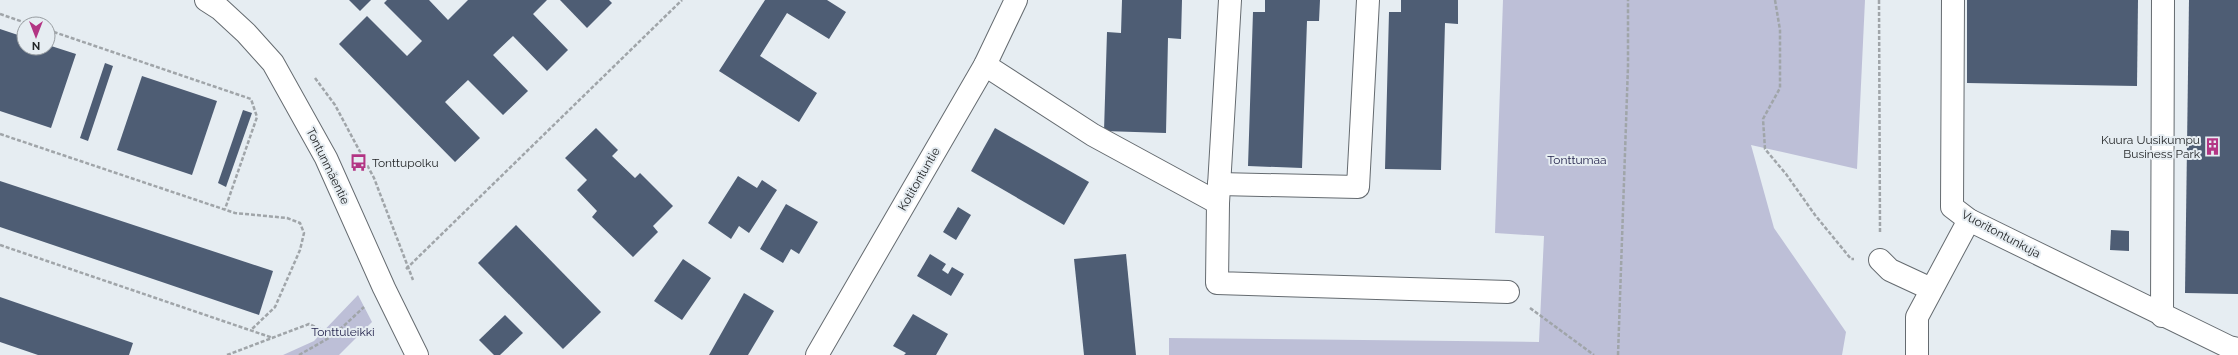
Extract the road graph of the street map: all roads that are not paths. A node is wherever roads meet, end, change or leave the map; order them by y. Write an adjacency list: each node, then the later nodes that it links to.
1 (206, 0): 15 (street, Tontunmäentie)
2 (1016, 0): 7 (street, Kotitontuntie)
3 (1230, 0): 8 (street)
4 (1368, 0): 8 (street)
5 (1953, 0): 9 (street, Vuoritontunkuja)
6 (2163, 0): 13 (street)
7 (985, 65): 8 (street); 16 (street, Kotitontuntie)
8 (1218, 194): 12 (street)
9 (1970, 220): 11 (street); 13 (street, Vuoritontunkuja)
10 (1880, 260): 11 (street)
11 (1931, 289): 17 (street)
12 (1508, 292)
13 (2162, 316): 14 (street, Vuoritontunkuja)
14 (2238, 349)
15 (417, 355)
16 (817, 355)
17 (1917, 355)

